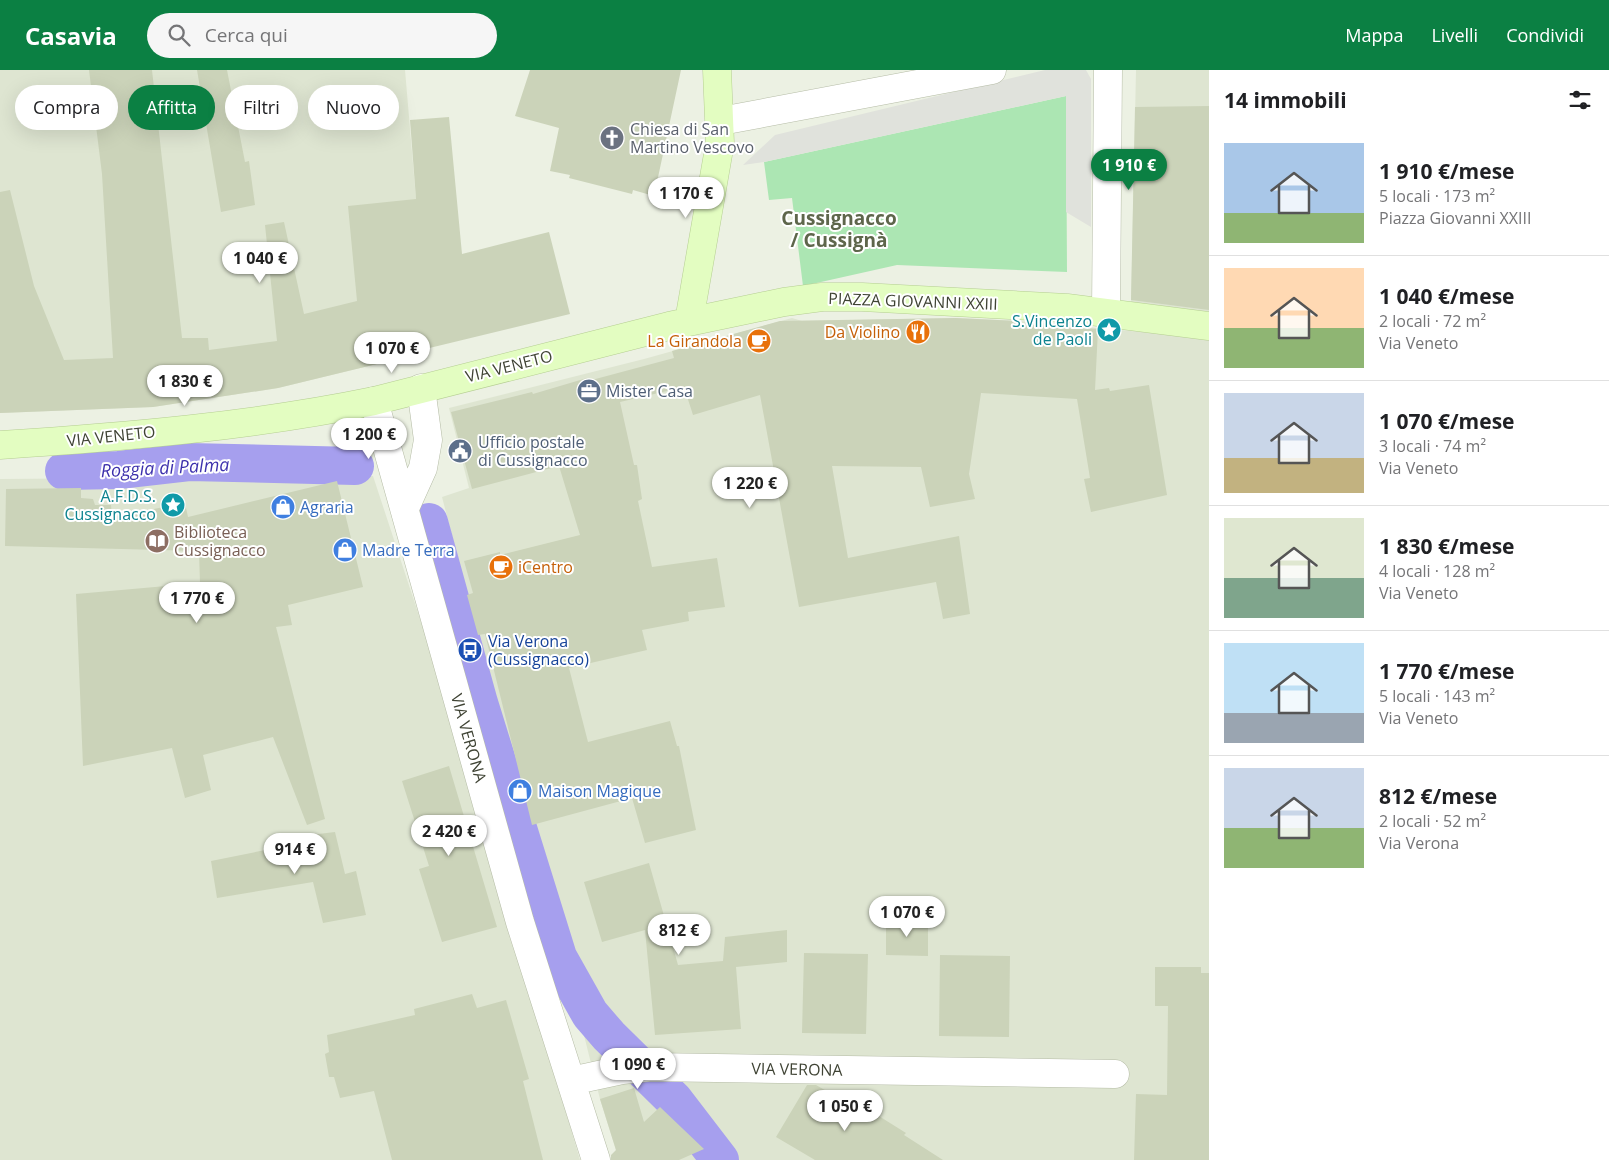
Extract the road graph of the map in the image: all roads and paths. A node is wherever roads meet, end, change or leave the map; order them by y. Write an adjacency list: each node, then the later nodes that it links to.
1 (717, 70): 4 (street)
2 (992, 70): 4 (street)
3 (1108, 70): 5 (street)
4 (721, 121): 6 (street)
5 (1106, 312): 6 (street, PIAZZA GIOVANNI XXIII); 7 (street)
6 (689, 322): 8 (street, VIA VENETO)
7 (1209, 326)
8 (421, 388): 9 (street, VIA VENETO); 11 (street)
9 (374, 401): 10 (street, VIA VENETO); 11 (street, VIA VERONA)
10 (0, 445)
11 (405, 508): 13 (street, VIA VERONA)
12 (1114, 1074): 13 (street, VIA VERONA)
13 (570, 1081): 14 (street, VIA VERONA)
14 (596, 1160)

